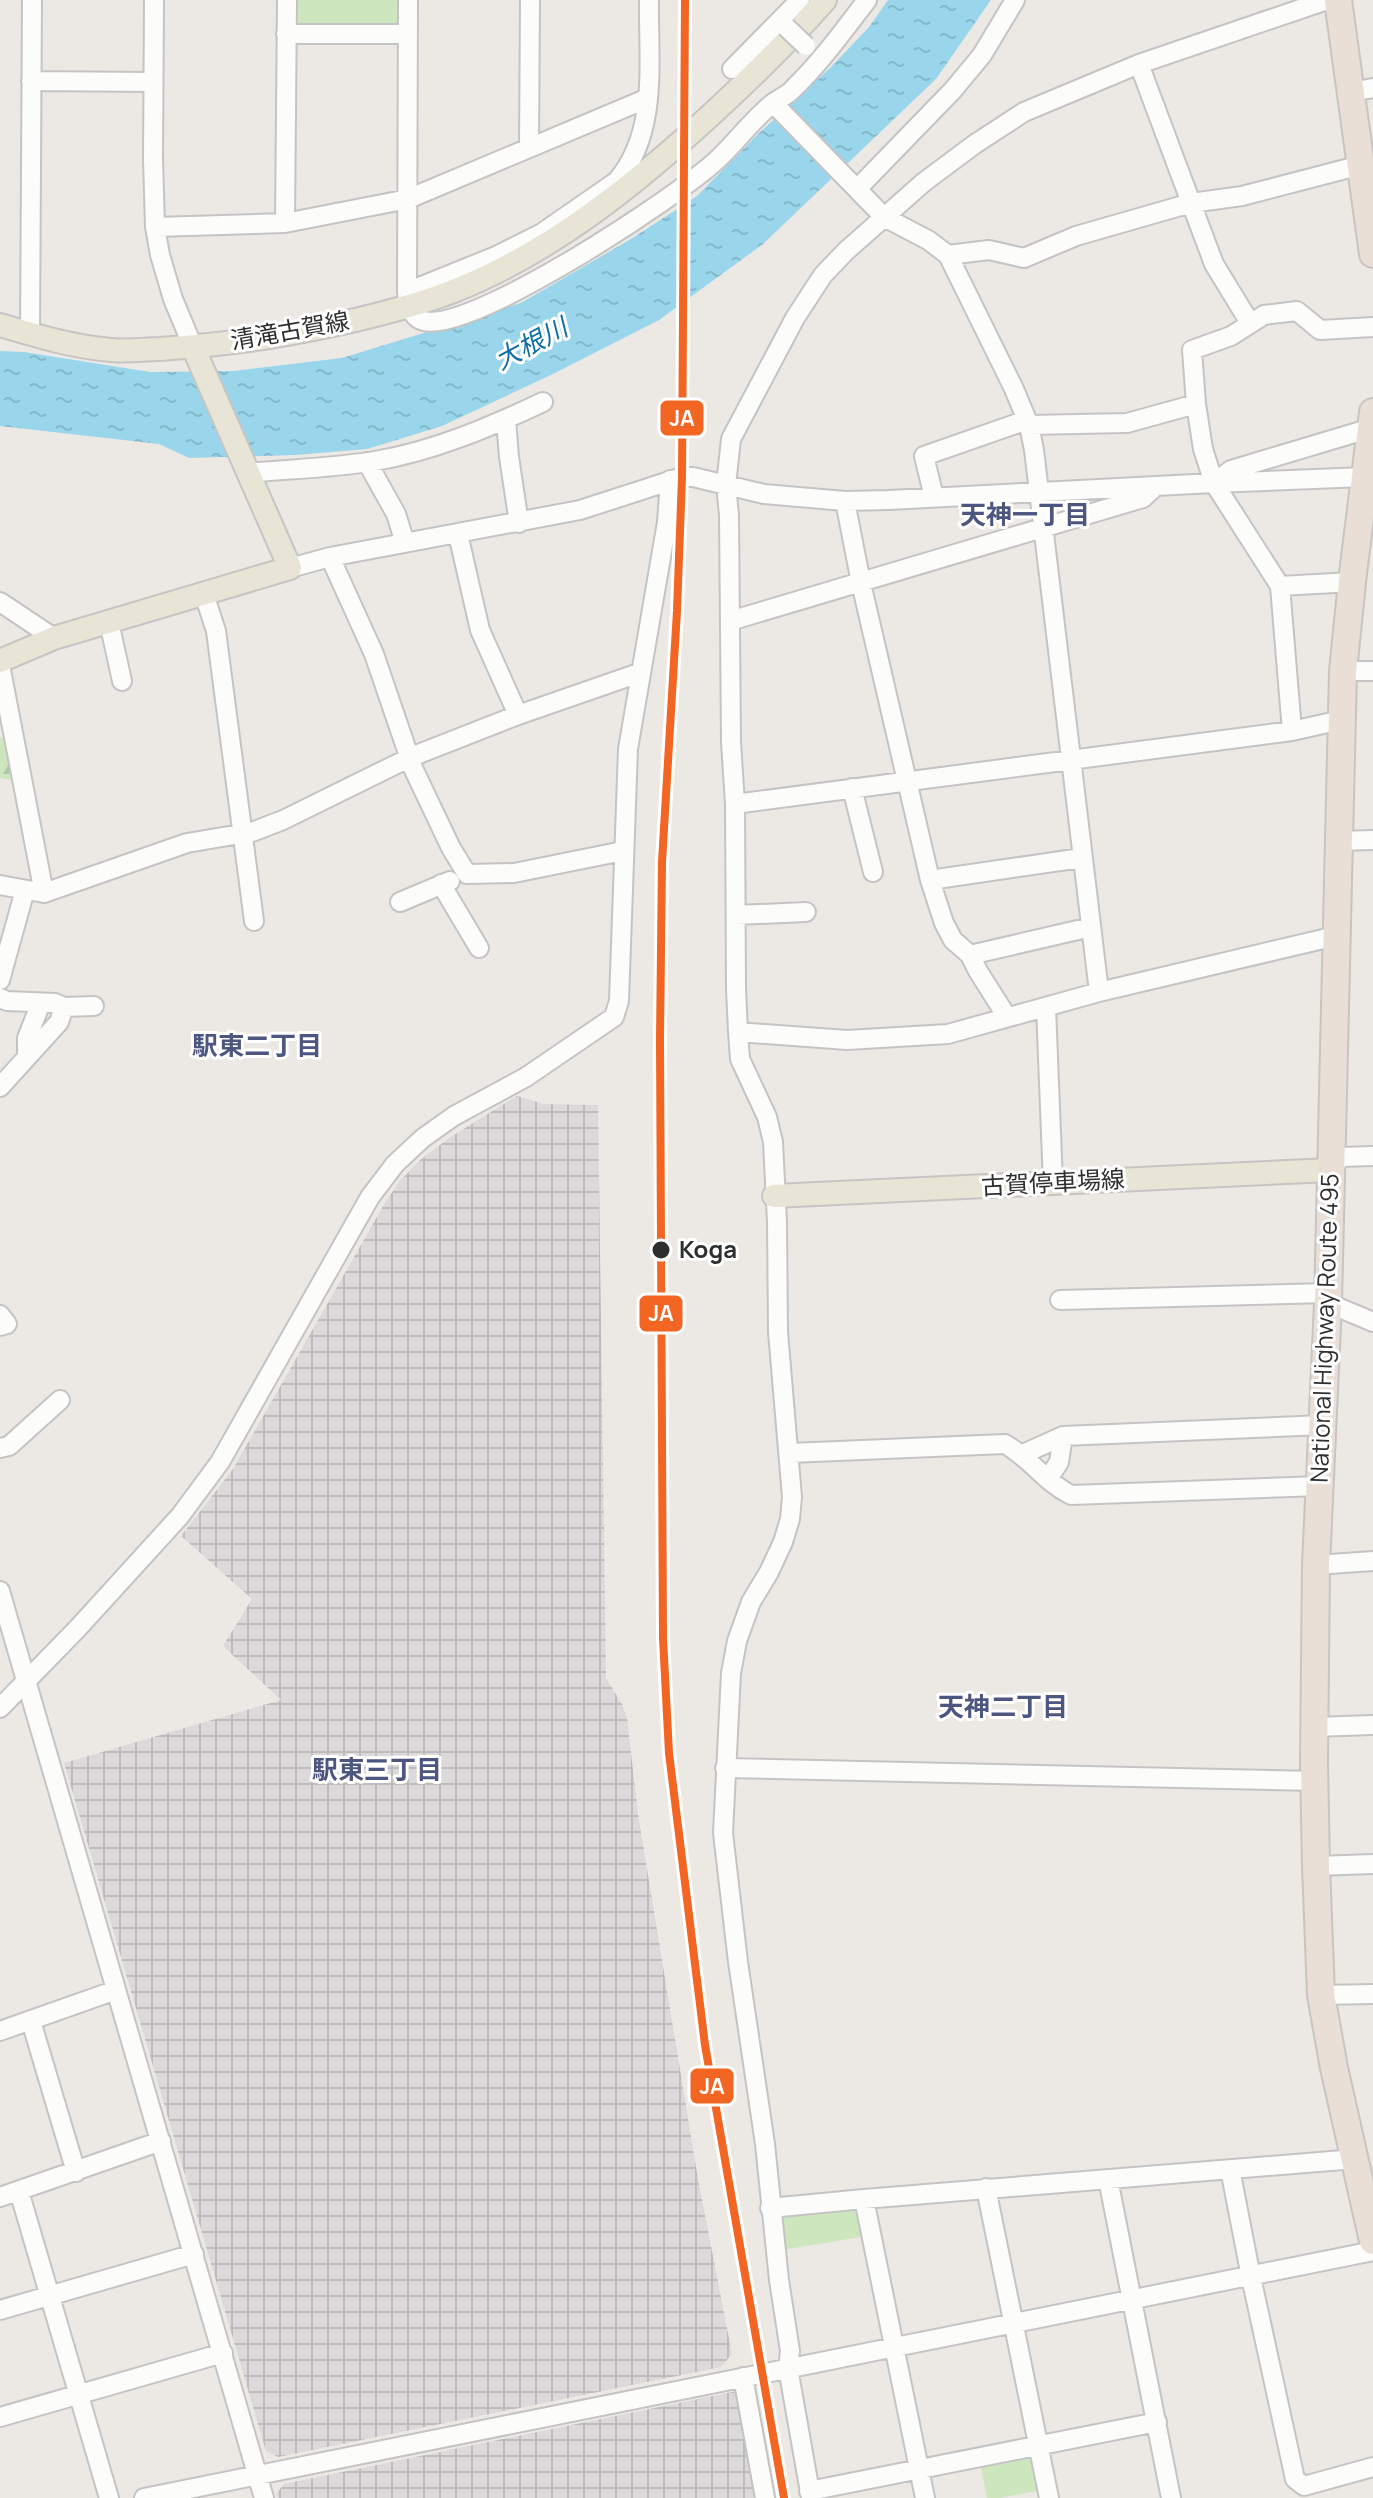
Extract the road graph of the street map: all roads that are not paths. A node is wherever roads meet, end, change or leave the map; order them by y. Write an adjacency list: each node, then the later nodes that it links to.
1 (32, 0): 19 (street)
2 (154, 0): 20 (street)
3 (287, 0): 14 (street)
4 (408, 0): 15 (street)
5 (530, 0): 24 (street)
6 (649, 0): 22 (street)
7 (800, 0): 18 (street)
8 (825, 0): 34 (main road, 清滝古賀線)
9 (867, 0): 23 (street)
10 (1015, 0): 26 (street)
11 (1327, 0): 17 (street)
12 (1338, 0): 21 (highway)
13 (786, 27): 16 (street, bridge)
14 (286, 34): 15 (street); 30 (street)
15 (407, 34): 27 (street)
16 (806, 46)
17 (1139, 64): 28 (street); 29 (street)
18 (732, 69)
19 (31, 81): 20 (street); 38 (street)
20 (153, 82): 31 (street)
21 (1362, 90): 25 (highway)
22 (648, 98): 24 (street); 34 (street)
23 (778, 107): 26 (street); 34 (street)
24 (529, 148): 27 (street)
25 (1361, 165): 28 (street); 32 (highway)
26 (857, 189): 29 (street)
27 (408, 199): 30 (street); 34 (street)
28 (1191, 203): 33 (street); 35 (street)
29 (884, 217): 33 (street); 50 (street)
30 (285, 223): 31 (street)
31 (155, 227): 39 (street)
32 (1373, 254)
33 (948, 255): 44 (street)
34 (408, 299): 39 (main road, 清滝古賀線)
35 (1250, 323): 37 (street); 41 (street)
36 (0, 325): 38 (main road)
37 (1373, 327)
38 (30, 334): 39 (main road)
39 (198, 357): 46 (main road, 清滝古賀線)
40 (543, 402): 42 (street)
41 (1196, 404): 44 (street); 49 (street)
42 (506, 420): 45 (street); 55 (street)
43 (1372, 420): 47 (highway, National Highway Route 495); 49 (street)
44 (1028, 423): 52 (street); 53 (street)
45 (367, 462): 46 (street); 58 (street)
46 (247, 473): 60 (main road, 清滝古賀線)
47 (1365, 477): 49 (street); 61 (highway, National Highway Route 495)
48 (670, 480): 50 (street); 55 (street); 72 (street)
49 (1214, 483): 51 (street); 63 (street)
50 (726, 485): 54 (street); 66 (street)
51 (1156, 486): 52 (street); 56 (street)
52 (1039, 492): 53 (street); 56 (street)
53 (934, 497): 54 (street)
54 (845, 501): 62 (street)
55 (519, 523): 57 (street)
56 (1044, 527): 62 (street); 78 (street)
57 (458, 534): 58 (street); 74 (street)
58 (405, 543): 59 (street)
59 (330, 557): 60 (street); 77 (street)
60 (290, 568): 64 (main road)
61 (1352, 582): 63 (street); 70 (highway, National Highway Route 495)
62 (861, 583): 66 (street); 79 (street)
63 (1280, 586): 76 (street)
64 (204, 594): 67 (main road); 82 (street)
65 (0, 602): 68 (street)
66 (730, 621): 81 (street)
67 (109, 622): 68 (main road); 73 (street)
68 (54, 638): 69 (main road)
69 (0, 663): 92 (street)
70 (1343, 671): 71 (street); 75 (highway, National Highway Route 495)
71 (1373, 671)
72 (639, 673): 74 (street); 85 (street)
73 (122, 681)
74 (518, 715): 77 (street)
75 (1341, 720): 76 (street); 84 (highway, National Highway Route 495)
76 (1292, 731): 78 (street)
77 (411, 757): 82 (street); 88 (street)
78 (1070, 760): 79 (street); 86 (street)
79 (909, 782): 80 (street); 89 (street)
80 (852, 788): 81 (street); 87 (street)
81 (735, 804): 95 (street)
82 (241, 833): 92 (street); 96 (street)
83 (1373, 840): 84 (street)
84 (1338, 841): 98 (highway, National Highway Route 495)
85 (623, 851): 88 (street); 132 (street)
86 (1081, 858): 89 (street); 97 (street)
87 (873, 872)
88 (467, 874): 90 (street)
89 (930, 880): 100 (street)
90 (441, 884): 93 (street); 99 (street)
91 (0, 885): 92 (street)
92 (35, 891): 101 (street)
93 (400, 902)
94 (806, 912): 95 (street)
95 (736, 915): 109 (street)
96 (254, 921)
97 (1091, 927): 100 (street); 102 (street)
98 (1336, 936): 102 (street); 113 (highway, National Highway Route 495)
99 (479, 948)
100 (970, 955): 108 (street)
101 (0, 980)
102 (1099, 992): 107 (street)
103 (0, 998): 104 (street)
104 (41, 1003): 106 (street); 110 (street)
105 (94, 1006): 106 (street)
106 (64, 1007): 110 (street)
107 (1046, 1007): 108 (street); 114 (street)
108 (1007, 1017): 109 (street)
109 (738, 1032): 115 (street)
110 (27, 1057): 111 (street)
111 (0, 1087)
112 (1373, 1156): 113 (street)
113 (1331, 1170): 114 (main road, 古賀停車場線); 116 (highway, National Highway Route 495)
114 (1053, 1184): 115 (main road, 古賀停車場線)
115 (774, 1196): 125 (street)
116 (1328, 1298): 117 (street); 119 (street); 122 (highway, National Highway Route 495)
117 (1060, 1300)
118 (0, 1315): 120 (street)
119 (1373, 1322)
120 (0, 1326)
121 (60, 1400): 124 (street)
122 (1323, 1425): 123 (street); 128 (highway, National Highway Route 495)
123 (1063, 1436): 126 (street); 127 (street)
124 (0, 1448)
125 (790, 1453): 126 (street); 136 (street)
126 (1023, 1454): 127 (street)
127 (1048, 1479): 128 (street)
128 (1320, 1486): 130 (highway, National Highway Route 495)
129 (1373, 1561): 130 (street)
130 (1316, 1565): 135 (highway, National Highway Route 495)
131 (0, 1591): 132 (street)
132 (26, 1682): 133 (street); 140 (street)
133 (0, 1708)
134 (1373, 1725): 135 (street)
135 (1314, 1727): 137 (highway, National Highway Route 495)
136 (725, 1768): 137 (street); 154 (street)
137 (1315, 1781): 139 (highway, National Highway Route 495)
138 (1373, 1864): 139 (street)
139 (1316, 1866): 142 (highway, National Highway Route 495)
140 (116, 1990): 143 (street); 145 (street)
141 (1373, 1994): 142 (street)
142 (1321, 1995): 146 (highway, National Highway Route 495)
143 (31, 2021): 144 (street); 148 (street)
144 (0, 2031)
145 (161, 2141): 148 (street); 157 (street)
146 (1355, 2159): 147 (street); 155 (highway, National Highway Route 495)
147 (1230, 2169): 149 (street); 158 (street)
148 (76, 2172): 151 (street)
149 (1108, 2179): 150 (street); 160 (street)
150 (986, 2188): 153 (street); 162 (street)
151 (19, 2191): 152 (street); 159 (street)
152 (0, 2197)
153 (864, 2199): 154 (street); 163 (street)
154 (770, 2208): 165 (street)
155 (1373, 2241)
156 (1373, 2251): 158 (street)
157 (194, 2254): 159 (street); 164 (street)
158 (1251, 2277): 160 (street); 171 (street)
159 (50, 2295): 161 (street); 167 (street)
160 (1133, 2300): 162 (street); 169 (street)
161 (0, 2310)
162 (1014, 2324): 163 (street); 170 (street)
163 (893, 2347): 165 (street); 172 (street)
164 (223, 2353): 167 (street); 173 (street)
165 (788, 2368): 166 (street); 174 (street)
166 (743, 2377): 173 (street); 178 (street)
167 (79, 2395): 168 (street); 175 (street)
168 (0, 2417)
169 (1157, 2422): 170 (street); 181 (street)
170 (1039, 2446): 172 (street); 180 (street)
171 (1373, 2467)
172 (919, 2469): 174 (street); 179 (street)
173 (259, 2476): 176 (street); 177 (street)
174 (810, 2495)
175 (109, 2498)
176 (144, 2498)
177 (264, 2498)
178 (765, 2498)
179 (925, 2498)
180 (1049, 2498)
181 (1171, 2498)

